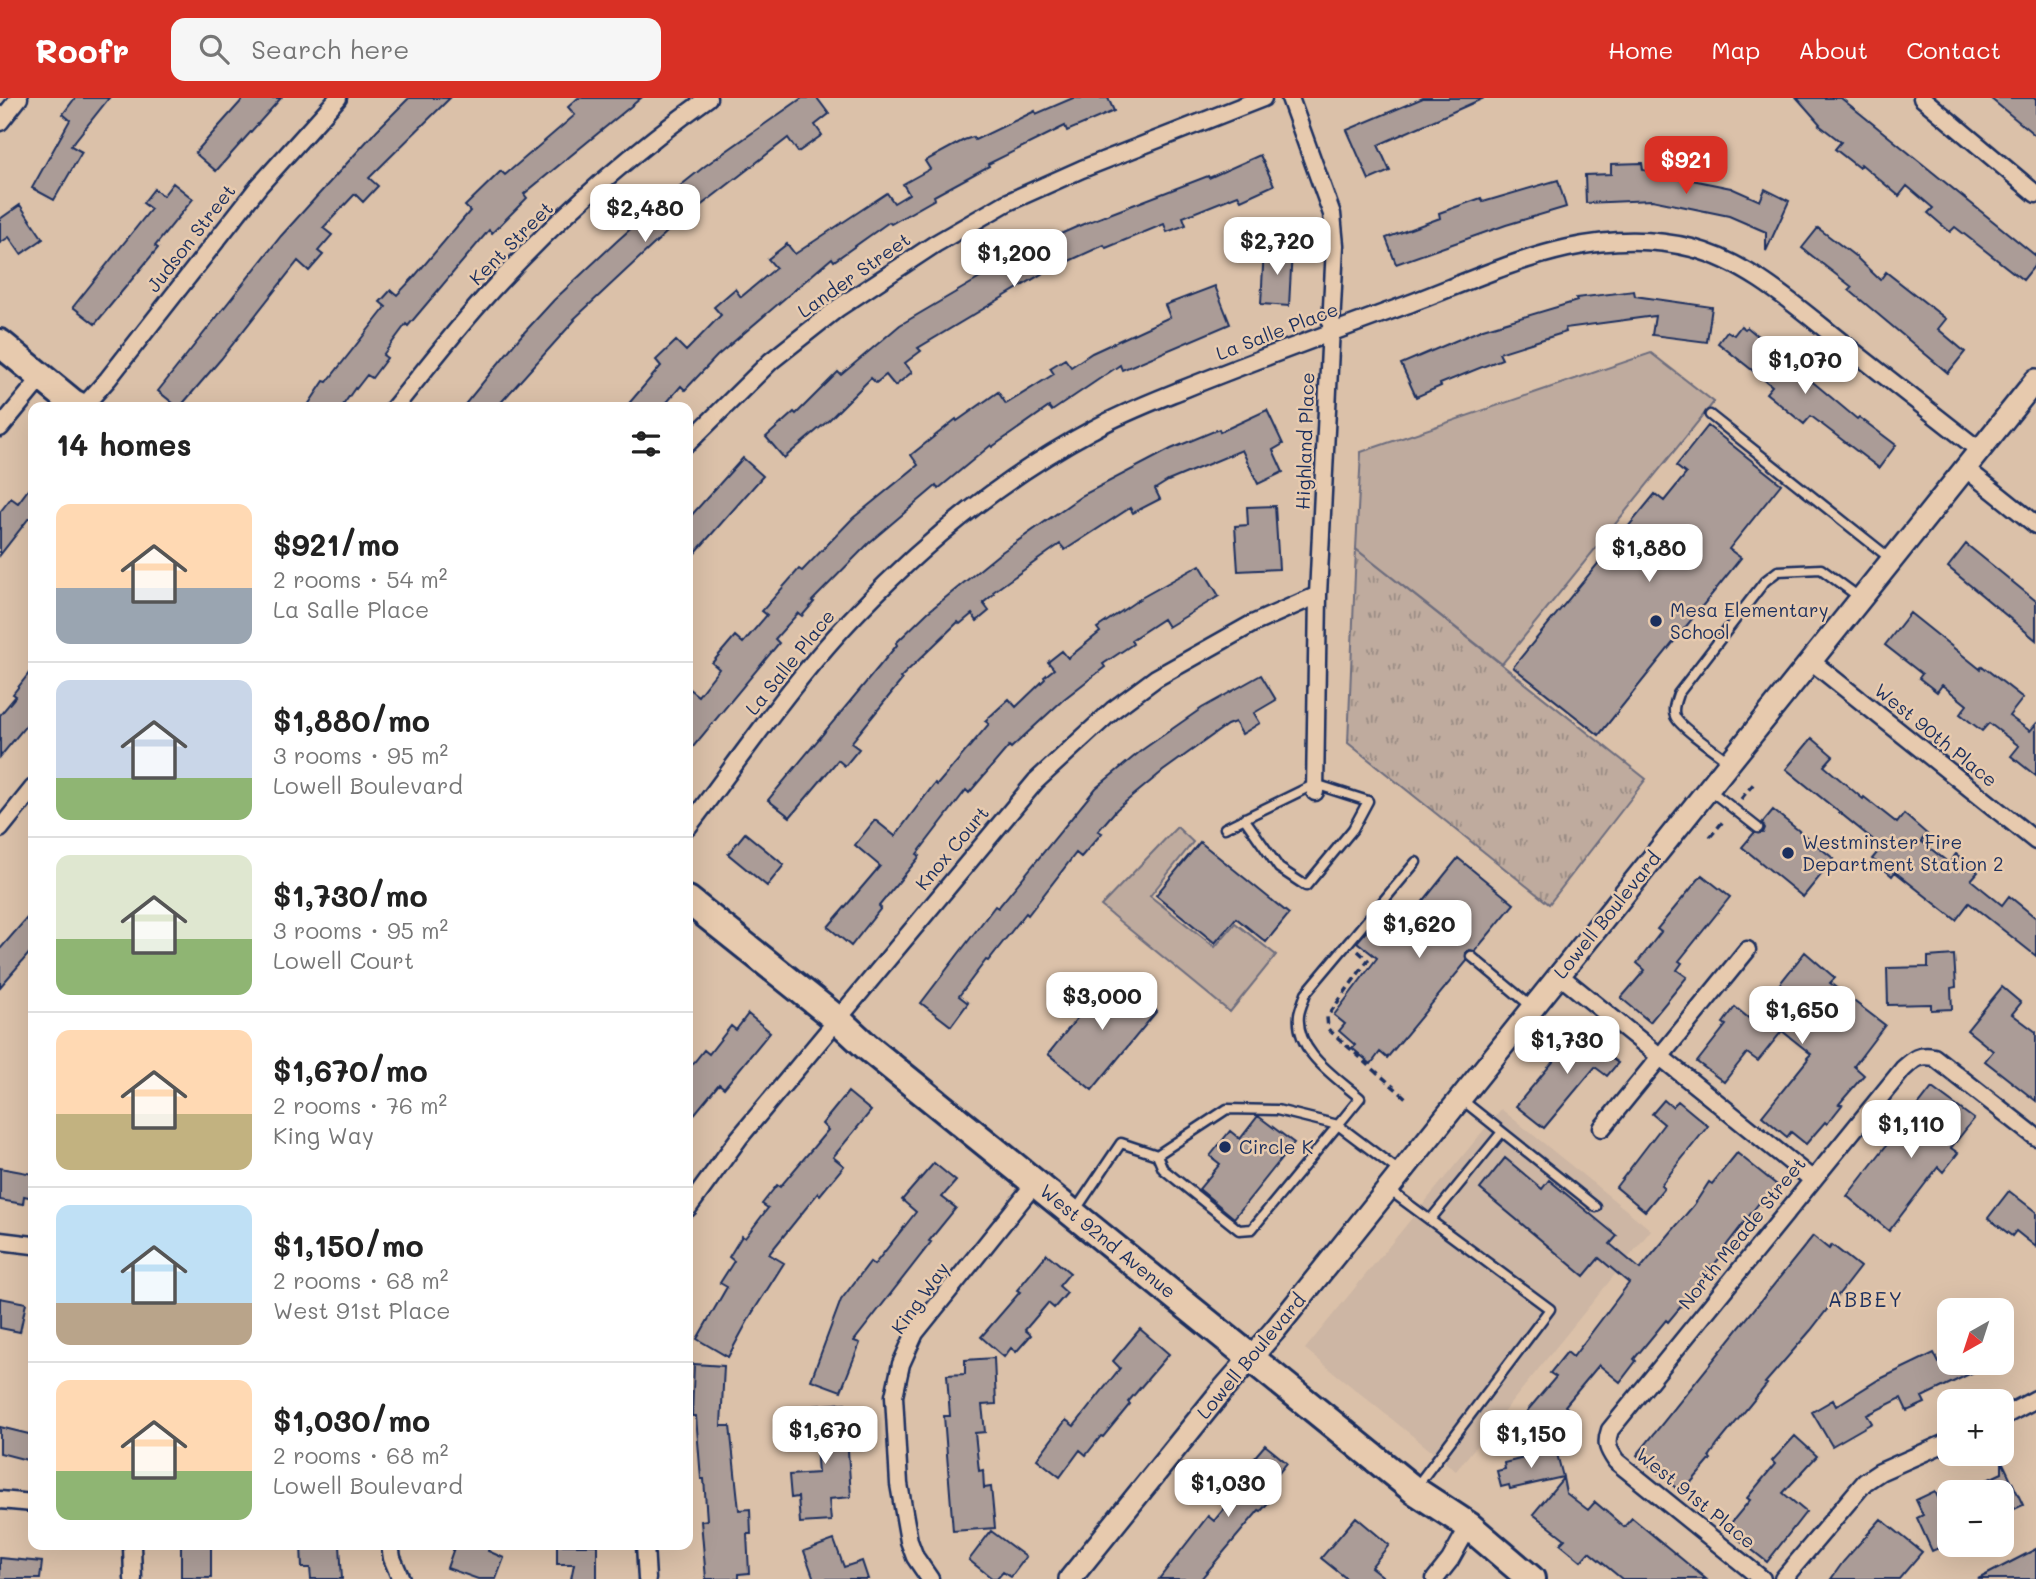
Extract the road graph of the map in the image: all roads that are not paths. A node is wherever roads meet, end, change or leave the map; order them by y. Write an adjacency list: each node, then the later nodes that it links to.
1 (19, 98): 7 (street)
2 (338, 98): 14 (street, Judson Street)
3 (708, 98): 15 (street, Kent Street)
4 (1263, 98): 18 (street, Lander Street)
5 (1290, 98): 9 (street, Highland Place)
6 (1922, 98): 8 (street)
7 (0, 122)
8 (2036, 194)
9 (1330, 333): 19 (street, La Salle Place); 23 (street, Highland Place); 31 (street, La Salle Place)
10 (0, 343): 11 (main road)
11 (41, 377): 13 (main road); 17 (street)
12 (2036, 380): 19 (street, Lowell Boulevard)
13 (72, 402)
14 (87, 402)
15 (399, 402)
16 (1710, 415): 22 (lane)
17 (0, 428)
18 (693, 438)
19 (1979, 450): 20 (street, Lowell Boulevard)
20 (1965, 468): 21 (street); 22 (street, Lowell Boulevard)
21 (2036, 525)
22 (1892, 560): 24 (street, Lowell Boulevard)
23 (1318, 595): 27 (street, Highland Place); 42 (street, Knox Court)
24 (1861, 599): 25 (street, Lowell Boulevard); 26 (lane)
25 (1811, 661): 26 (street, Lowell Boulevard); 35 (street, West 90th Place)
26 (1730, 762): 28 (street, Lowell Boulevard)
27 (1315, 789): 30 (lane); 30 (lane)
28 (1709, 789): 33 (lane); 40 (street, Lowell Boulevard)
29 (28, 794): 34 (street)
30 (1244, 818): 32 (lane)
31 (693, 820)
32 (1225, 828)
33 (1758, 828)
34 (0, 829)
35 (2036, 841)
36 (1416, 862): 45 (lane)
37 (693, 904): 42 (main road, West 92nd Avenue)
38 (1746, 950): 43 (street)
39 (1471, 956): 41 (lane)
40 (1559, 975): 41 (street, Lowell Boulevard); 43 (street)
41 (1532, 1007): 44 (street, Lowell Boulevard)
42 (838, 1020): 52 (main road, West 92nd Avenue); 53 (street, Knox Court)
43 (1661, 1056): 46 (street); 50 (street)
44 (1461, 1099): 47 (lane); 51 (street, Lowell Boulevard)
45 (1338, 1125): 49 (lane); 49 (lane); 51 (lane)
46 (1602, 1128)
47 (1502, 1132): 54 (lane); 56 (lane)
48 (2036, 1137): 50 (street, North Meade Street)
49 (1157, 1155): 55 (lane)
50 (1813, 1180): 62 (street, North Meade Street)
51 (1395, 1181): 56 (lane); 59 (street, Lowell Boulevard)
52 (1036, 1182): 55 (main road, West 92nd Avenue); 74 (street, King Way)
53 (693, 1201)
54 (1595, 1207)
55 (1073, 1213): 59 (main road, West 92nd Avenue)
56 (1430, 1220): 64 (lane)
57 (0, 1241): 58 (street)
58 (28, 1244)
59 (1252, 1357): 64 (main road, West 92nd Avenue); 75 (street, Lowell Boulevard)
60 (2036, 1399): 61 (street)
61 (2014, 1411)
62 (1607, 1447): 78 (street, West 91st Place)
63 (1937, 1447): 79 (street)
64 (1414, 1490): 67 (main road, West 92nd Avenue)
65 (0, 1500): 66 (street)
66 (28, 1503)
67 (1469, 1526): 76 (street); 77 (main road, West 92nd Avenue)
68 (132, 1550): 71 (street)
69 (392, 1550): 72 (street)
70 (645, 1550): 73 (street)
71 (133, 1579)
72 (401, 1579)
73 (647, 1579)
74 (930, 1579)
75 (1070, 1579)
76 (1435, 1579)
77 (1531, 1579)
78 (1762, 1579)
79 (1783, 1579)

